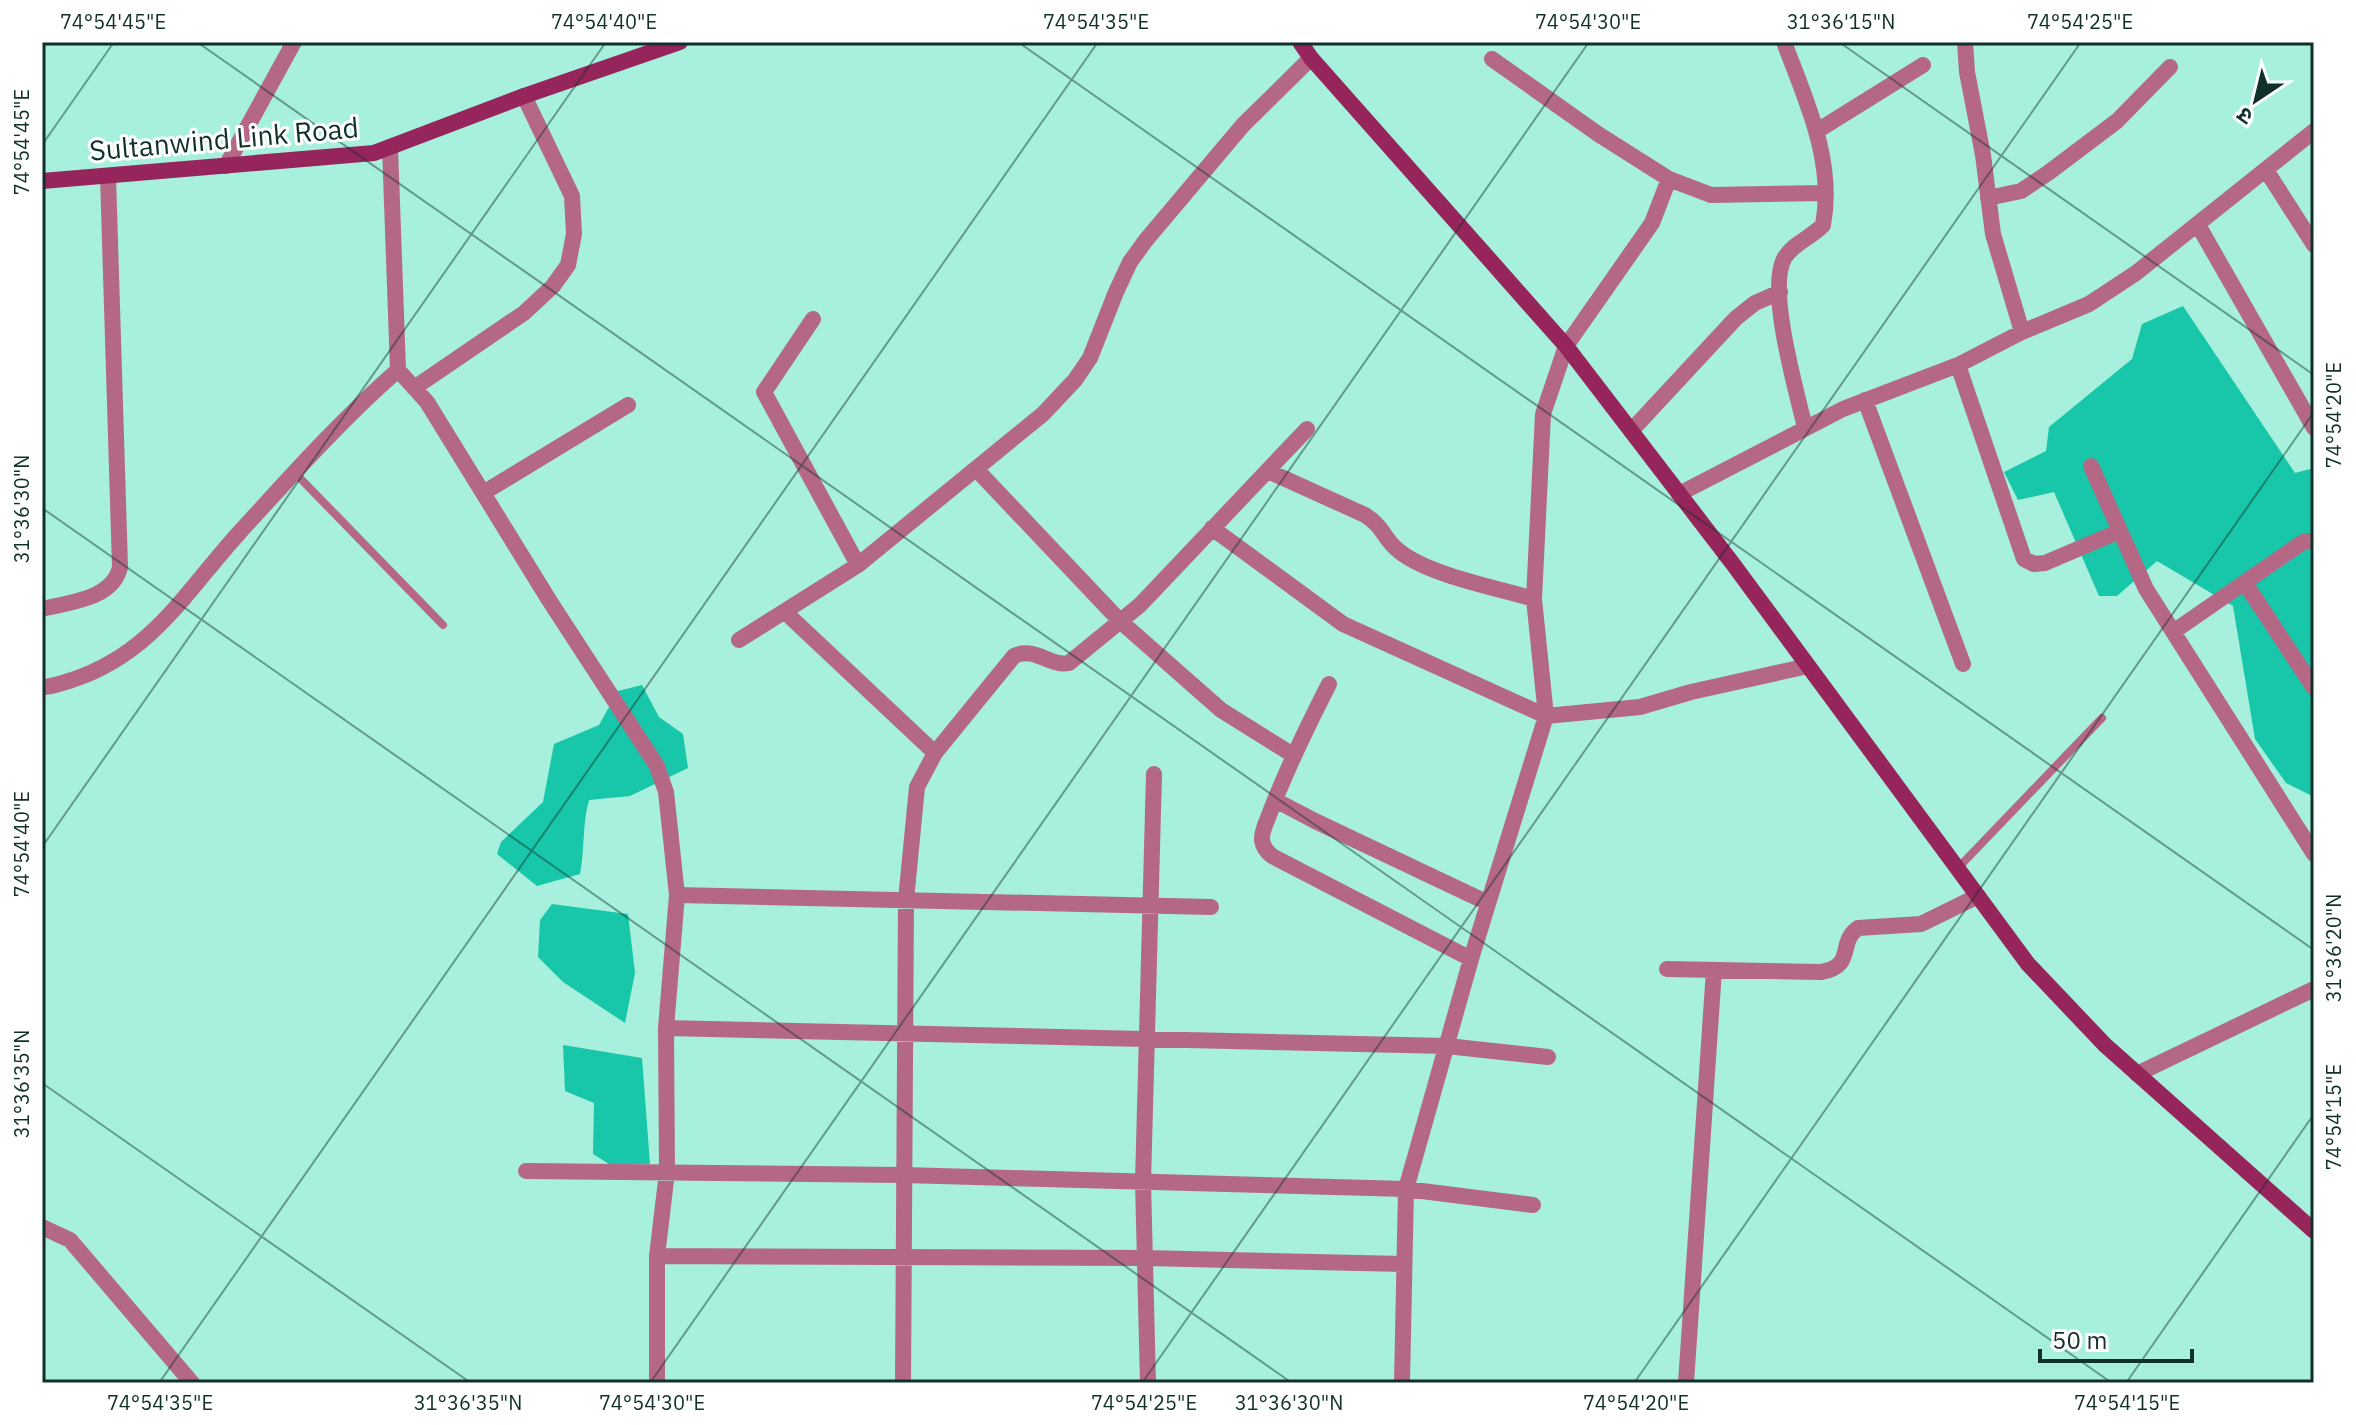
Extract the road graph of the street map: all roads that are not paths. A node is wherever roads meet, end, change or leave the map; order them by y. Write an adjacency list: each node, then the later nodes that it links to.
1 (294, 42): 14 (street)
2 (680, 42): 10 (street, Sultanwind Link Road)
3 (1300, 42): 6 (street)
4 (1784, 42): 11 (street)
5 (1965, 42): 20 (street)
6 (1311, 58): 26 (street); 37 (street)
7 (1492, 59): 17 (street)
8 (1923, 65): 11 (street)
9 (2170, 67): 20 (street)
10 (524, 96): 13 (street, Sultanwind Link Road); 29 (street)
11 (1817, 131): 19 (street)
12 (2314, 131): 15 (street)
13 (390, 147): 14 (street, Sultanwind Link Road); 28 (street)
14 (226, 166): 16 (street, Sultanwind Link Road)
15 (2266, 170): 21 (street); 22 (street)
16 (108, 176): 18 (street, Sultanwind Link Road); 48 (street)
17 (1669, 179): 19 (street); 26 (street)
18 (42, 181)
19 (1824, 193): 23 (street)
20 (1988, 198): 25 (street)
21 (2198, 225): 25 (street); 33 (street)
22 (2314, 245)
23 (1780, 292): 32 (street); 35 (street)
24 (813, 319): 45 (street)
25 (2022, 332): 27 (street)
26 (1566, 346): 35 (street); 47 (street)
27 (1958, 365): 30 (street); 43 (street)
28 (398, 370): 29 (street); 39 (street)
29 (414, 388): 40 (street)
30 (1865, 400): 32 (street); 54 (street)
31 (628, 405): 40 (street)
32 (1805, 428): 41 (street)
33 (2314, 428)
34 (1307, 429): 38 (street)
35 (1631, 431): 41 (street)
36 (2091, 466): 43 (street)
37 (976, 469): 45 (street); 50 (street)
38 (1268, 471): 42 (street); 47 (street)
39 (295, 473): 51 (lane); 57 (street)
40 (483, 493): 67 (street)
41 (1679, 494): 55 (street)
42 (1212, 528): 50 (street); 59 (street)
43 (2120, 531): 52 (street)
44 (2314, 540): 46 (street)
45 (858, 565): 49 (street)
46 (2245, 583): 52 (street); 58 (street)
47 (1534, 599): 59 (street)
48 (42, 609)
49 (785, 612): 53 (street); 61 (street)
50 (1120, 621): 61 (street); 62 (street)
51 (443, 625)
52 (2173, 632): 65 (street)
53 (739, 640)
54 (1963, 664)
55 (1808, 666): 59 (street); 66 (street)
56 (1329, 684): 62 (street)
57 (42, 687)
58 (2314, 688)
59 (1546, 716): 70 (street)
60 (2102, 718): 66 (lane)
61 (935, 753): 69 (street)
62 (1293, 755): 64 (street)
63 (1154, 774): 71 (street)
64 (1275, 800): 70 (street); 73 (street)
65 (2314, 854)
66 (1957, 868): 68 (street)
67 (677, 895): 69 (street); 77 (street)
68 (1978, 896): 75 (street); 82 (street)
69 (906, 900): 71 (street); 78 (street)
70 (1488, 903): 73 (street)
71 (1151, 905): 72 (street); 79 (street)
72 (1211, 907)
73 (1471, 959): 80 (street)
74 (1667, 969): 75 (street)
75 (1714, 970): 100 (street)
76 (2313, 993): 82 (street)
77 (666, 1028): 78 (street); 84 (street)
78 (905, 1033): 79 (street); 85 (street)
79 (1149, 1039): 80 (street); 86 (street)
80 (1447, 1046): 81 (street); 87 (street)
81 (1548, 1057)
82 (2137, 1074): 90 (street)
83 (526, 1171): 84 (street)
84 (667, 1172): 85 (street); 91 (street)
85 (904, 1175): 86 (street); 92 (street)
86 (1143, 1182): 87 (street); 93 (street)
87 (1406, 1189): 88 (street); 94 (street)
88 (1533, 1205)
89 (42, 1227): 95 (street)
90 (2314, 1231)
91 (657, 1256): 92 (street); 96 (street)
92 (904, 1256): 93 (street); 97 (street)
93 (1145, 1258): 94 (street); 98 (street)
94 (1403, 1264): 99 (street)
95 (192, 1383)
96 (657, 1383)
97 (903, 1383)
98 (1148, 1383)
99 (1402, 1383)
100 (1686, 1383)

